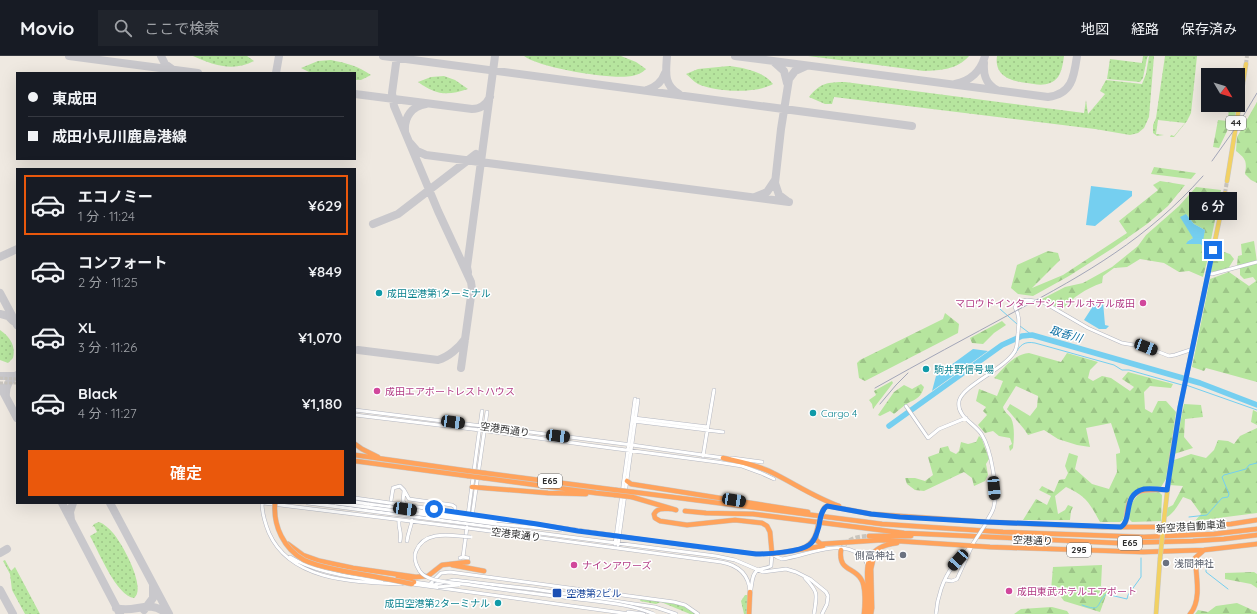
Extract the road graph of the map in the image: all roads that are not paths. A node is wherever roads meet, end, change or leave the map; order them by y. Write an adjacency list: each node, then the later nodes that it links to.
1 (1246, 64): 2 (main road, 44)
2 (1227, 181)
3 (1225, 193): 5 (main road)
4 (1257, 262): 5 (street)
5 (1208, 273): 6 (main road)
6 (1193, 349): 14 (street); 35 (main road)
7 (714, 390): 17 (street)
8 (636, 400): 15 (street)
9 (906, 406): 14 (street)
10 (356, 410): 16 (street, 空港西通り)
11 (482, 411): 16 (street)
12 (487, 412): 16 (street)
13 (356, 415): 18 (street, 空港西通り)
14 (966, 418): 60 (street)
15 (633, 420): 17 (street); 22 (street)
16 (483, 426): 18 (street); 22 (street, 空港西通り)
17 (707, 429): 19 (street); 26 (street)
18 (482, 430): 23 (street, 空港西通り); 34 (street)
19 (723, 432)
20 (356, 441): 25 (highway)
21 (356, 445): 25 (highway)
22 (630, 445): 23 (street); 26 (street, 空港西通り)
23 (629, 450): 26 (street, 空港西通り); 33 (street); 75 (street)
24 (356, 455): 28 (highway)
25 (373, 455): 28 (highway)
26 (703, 458): 27 (street, 空港西通り); 32 (street, 空港西通り)
27 (723, 458): 30 (street, 空港西通り); 49 (highway)
28 (396, 461): 31 (highway, E65, bridge)
29 (356, 462): 31 (highway, E65, bridge)
30 (762, 462)
31 (484, 476): 37 (highway, E65); 38 (highway, E65)
32 (774, 479)
33 (627, 481): 51 (highway); 75 (street)
34 (474, 488): 38 (highway); 57 (street); 58 (street)
35 (1167, 490): 56 (highway); 112 (main road, bridge)
36 (404, 491): 36 (street); 47 (street)
37 (615, 492): 38 (highway, E65); 39 (highway, E65, bridge)
38 (596, 493)
39 (632, 494): 51 (highway, E65); 86 (highway, E65)
40 (356, 498): 59 (street, bridge)
41 (356, 502): 47 (street, bridge)
42 (263, 504): 84 (street)
43 (271, 504): 52 (street, 空港東通り)
44 (275, 504): 72 (highway, bridge)
45 (316, 504): 50 (street, 空港東通り)
46 (344, 504): 64 (street, bridge)
47 (390, 507): 55 (street, bridge)
48 (685, 511): 69 (highway, E65)
49 (862, 513): 60 (highway, 空港通り); 67 (highway, 空港通り, bridge)
50 (409, 516): 54 (street); 57 (street, 空港東通り)
51 (838, 519): 65 (highway, 新空港自動車道 / E65)
52 (399, 520): 54 (street, 空港東通り); 73 (street)
53 (1257, 520): 62 (highway, 空港通り)
54 (412, 521): 63 (street, 空港東通り); 74 (street)
55 (496, 521): 59 (street, bridge); 64 (street, bridge)
56 (1126, 521): 61 (highway); 62 (highway)
57 (466, 524): 58 (street, 空港東通り); 63 (street)
58 (470, 524): 63 (street); 75 (street, 空港東通り)
59 (537, 524): 66 (street, bridge)
60 (986, 524): 61 (highway, 空港通り); 78 (street, bridge)
61 (1121, 527): 62 (highway, 空港通り)
62 (1133, 527)
63 (468, 528): 81 (street, 空港東通り); 88 (street)
64 (536, 528): 66 (street, bridge)
65 (1257, 529)
66 (578, 531): 86 (street, bridge)
67 (816, 534): 76 (highway, 空港通り / 295); 86 (highway)
68 (1257, 534): 69 (highway, 新空港自動車道 / E65)
69 (968, 535): 70 (highway)
70 (869, 536)
71 (471, 537): 98 (street, bridge)
72 (284, 540): 93 (highway, bridge); 96 (highway, bridge)
73 (400, 541)
74 (407, 541)
75 (617, 543): 81 (street); 91 (street, 空港東通り)
76 (835, 543): 77 (highway, 空港通り / 295); 86 (highway, 295)
77 (914, 543): 78 (highway, 空港通り / 295); 80 (highway)
78 (973, 544): 85 (highway, 空港通り / 295); 95 (street); 95 (street)
79 (1257, 544): 83 (highway, 空港通り / 295)
80 (883, 546): 90 (highway); 110 (highway)
81 (616, 547): 100 (street, 空港東通り)
82 (842, 550): 109 (highway)
83 (1204, 550): 85 (highway, 空港通り / 295); 87 (highway)
84 (282, 551): 96 (street); 96 (street, bridge)
85 (1186, 551): 87 (highway)
86 (772, 554): 90 (street); 91 (street)
87 (1195, 558): 113 (highway)
88 (468, 560): 89 (highway)
89 (448, 564): 92 (highway); 93 (highway)
90 (867, 564): 109 (highway)
91 (758, 570): 94 (street); 100 (street)
92 (484, 571)
93 (382, 573): 96 (highway)
94 (802, 575): 107 (street); 108 (street)
95 (945, 580): 111 (street)
96 (413, 583): 97 (street); 99 (street)
97 (430, 584): 102 (street); 104 (street); 105 (street)
98 (473, 585): 99 (street, bridge); 103 (street, bridge)
99 (438, 587): 101 (street, bridge)
100 (750, 592): 106 (highway)
101 (630, 614)
102 (644, 614)
103 (654, 614)
104 (676, 614)
105 (698, 614)
106 (749, 614)
107 (814, 614)
108 (822, 614)
109 (866, 614)
110 (871, 614)
111 (936, 614)
112 (1156, 614)
113 (1190, 614)

